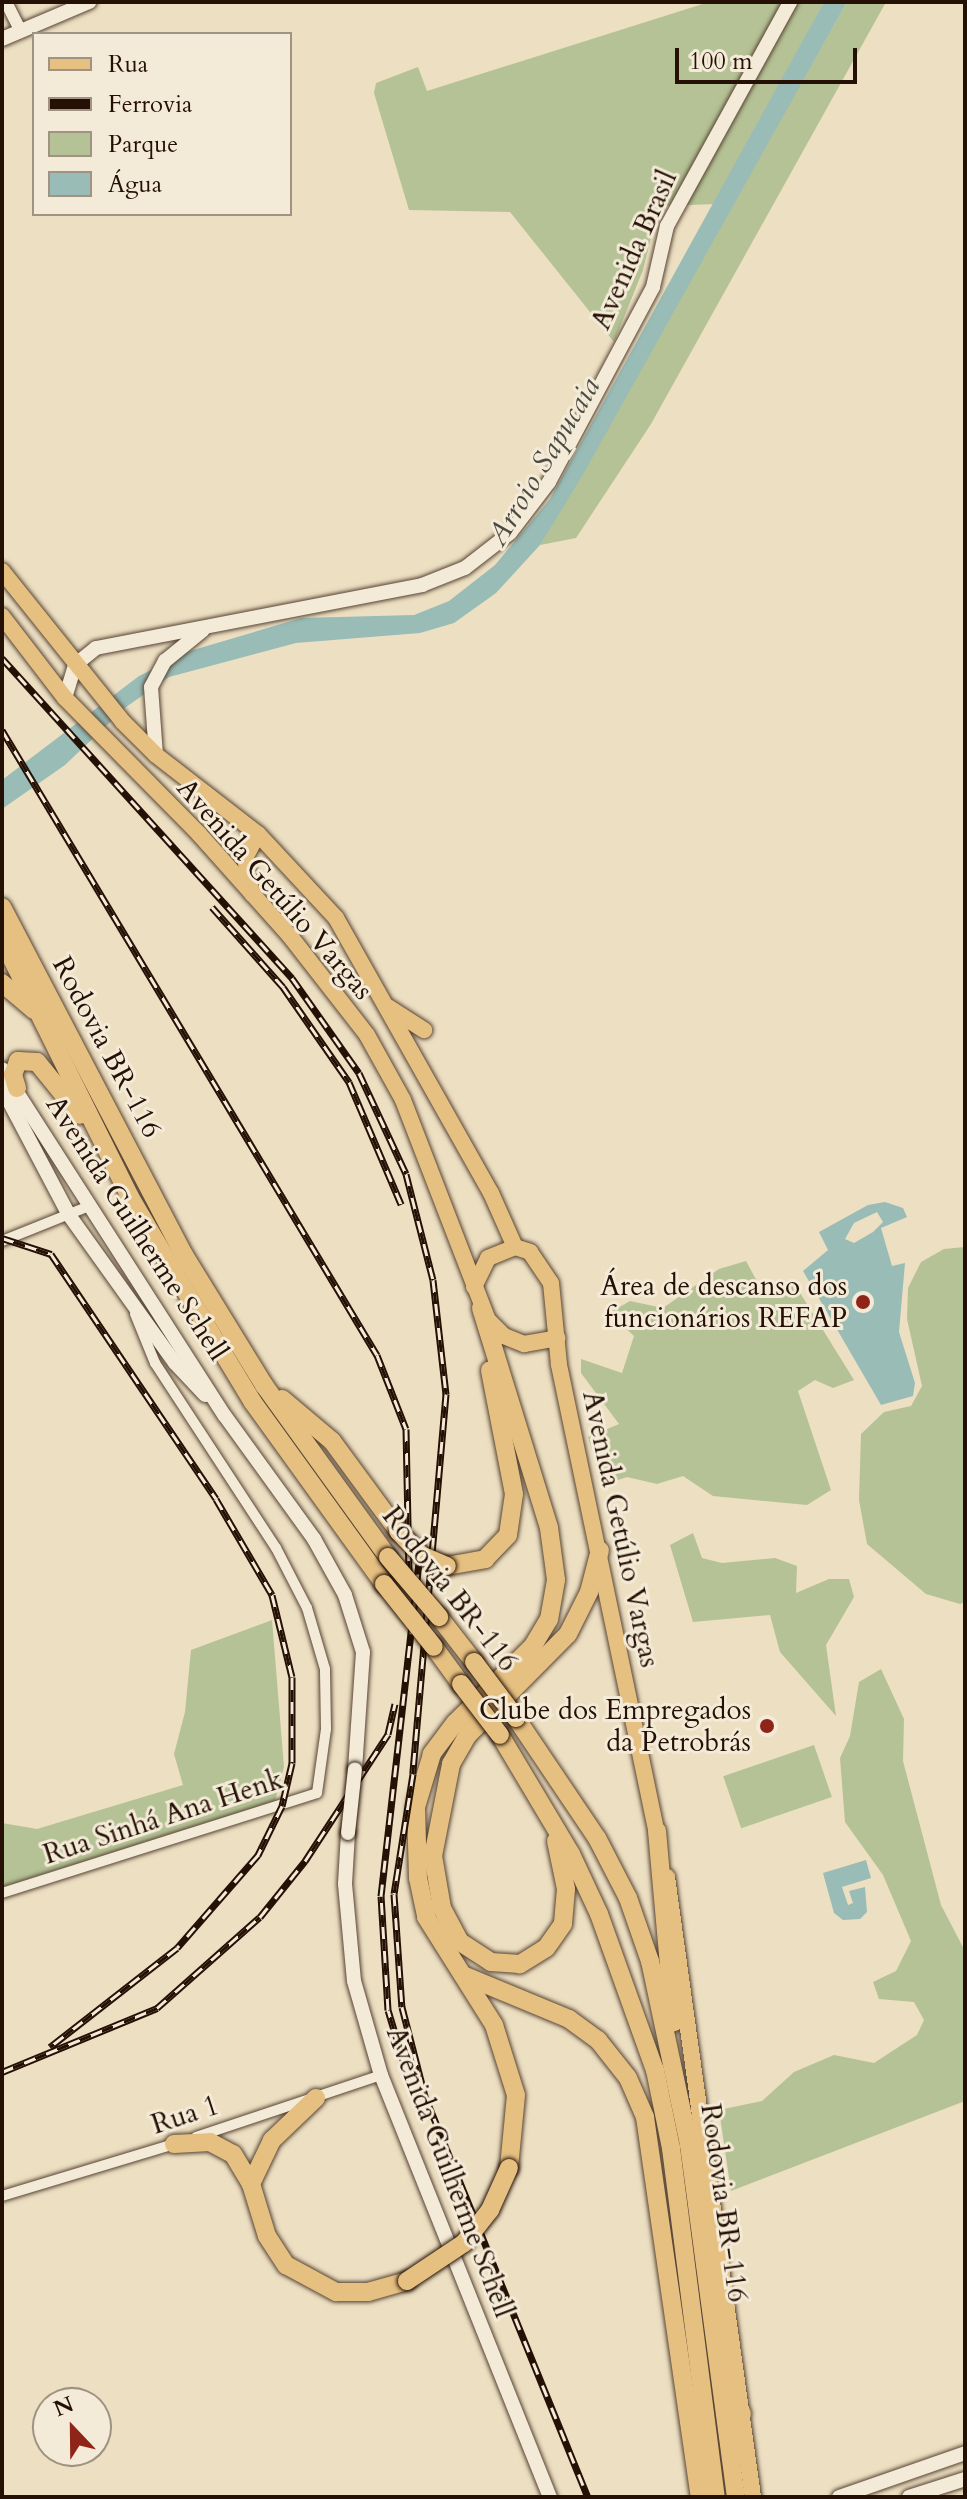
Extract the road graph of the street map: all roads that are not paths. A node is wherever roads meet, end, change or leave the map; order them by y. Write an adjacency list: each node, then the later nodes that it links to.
1 (6, 2): 4 (street)
2 (89, 2): 4 (main road)
3 (790, 2): 8 (main road, Avenida Brasil)
4 (21, 31): 5 (main road)
5 (2, 39)
6 (2, 571): 9 (main road, Avenida Getúlio Vargas)
7 (2, 616): 10 (main road, Avenida Getúlio Vargas)
8 (214, 625): 9 (main road, Avenida Brasil); 11 (main road, Avenida Brasil)
9 (75, 665): 10 (main road); 11 (main road, Avenida Getúlio Vargas)
10 (66, 700): 13 (main road, Avenida Getúlio Vargas)
11 (156, 755): 12 (main road, Avenida Getúlio Vargas)
12 (258, 834): 13 (main road); 17 (main road, Avenida Getúlio Vargas)
13 (253, 896): 28 (main road, Avenida Getúlio Vargas)
14 (2, 907): 32 (highway, Rodovia BR-116)
15 (2, 939): 18 (highway, Rodovia BR-116)
16 (2, 983): 18 (highway)
17 (384, 1004): 19 (main road); 26 (main road, Avenida Getúlio Vargas)
18 (41, 1016): 22 (highway, Rodovia BR-116)
19 (424, 1030)
20 (2, 1069): 21 (main road, Avenida Guilherme Schell)
21 (10, 1088): 22 (highway); 23 (main road, Avenida Guilherme Schell); 24 (main road, Avenida Guilherme Schell)
22 (111, 1159): 35 (highway, Rodovia BR-116, bridge)
23 (87, 1207): 24 (street); 27 (main road, Avenida Guilherme Schell)
24 (69, 1215): 25 (street); 29 (main road, Avenida Guilherme Schell)
25 (2, 1241)
26 (515, 1247): 28 (main road); 31 (main road, Avenida Getúlio Vargas)
27 (142, 1285): 29 (main road); 33 (main road, Avenida Guilherme Schell)
28 (474, 1287): 30 (main road, Avenida Getúlio Vargas)
29 (127, 1294): 33 (main road, Avenida Guilherme Schell); 37 (street, Rua Sinhá Ana Henk)
30 (481, 1308): 31 (main road); 32 (highway, bridge); 38 (highway)
31 (557, 1338): 34 (main road, Avenida Getúlio Vargas)
32 (264, 1385): 39 (highway, Rodovia BR-116, bridge)
33 (225, 1416): 40 (main road, Avenida Guilherme Schell, bridge)
34 (600, 1550): 35 (highway); 36 (main road, Avenida Getúlio Vargas)
35 (533, 1791): 51 (highway, Rodovia BR-116)
36 (657, 1831): 39 (highway); 46 (main road, Avenida Getúlio Vargas)
37 (2, 1893)
38 (463, 1975): 43 (highway, bridge); 50 (highway)
39 (678, 2073): 45 (highway, Rodovia BR-116)
40 (381, 2075): 41 (street, Rua 1); 49 (main road, Avenida Guilherme Schell)
41 (316, 2098): 42 (street, Rua 1); 43 (highway)
42 (174, 2144): 43 (highway); 44 (street, Rua 1)
43 (251, 2184)
44 (2, 2196)
45 (718, 2374): 46 (highway); 52 (highway, Rodovia BR-116)
46 (742, 2414): 52 (main road, Avenida Getúlio Vargas)
47 (965, 2453): 53 (main road)
48 (965, 2479): 54 (main road)
49 (550, 2497)
50 (700, 2497)
51 (716, 2497)
52 (749, 2497)
53 (839, 2497)
54 (909, 2497)

